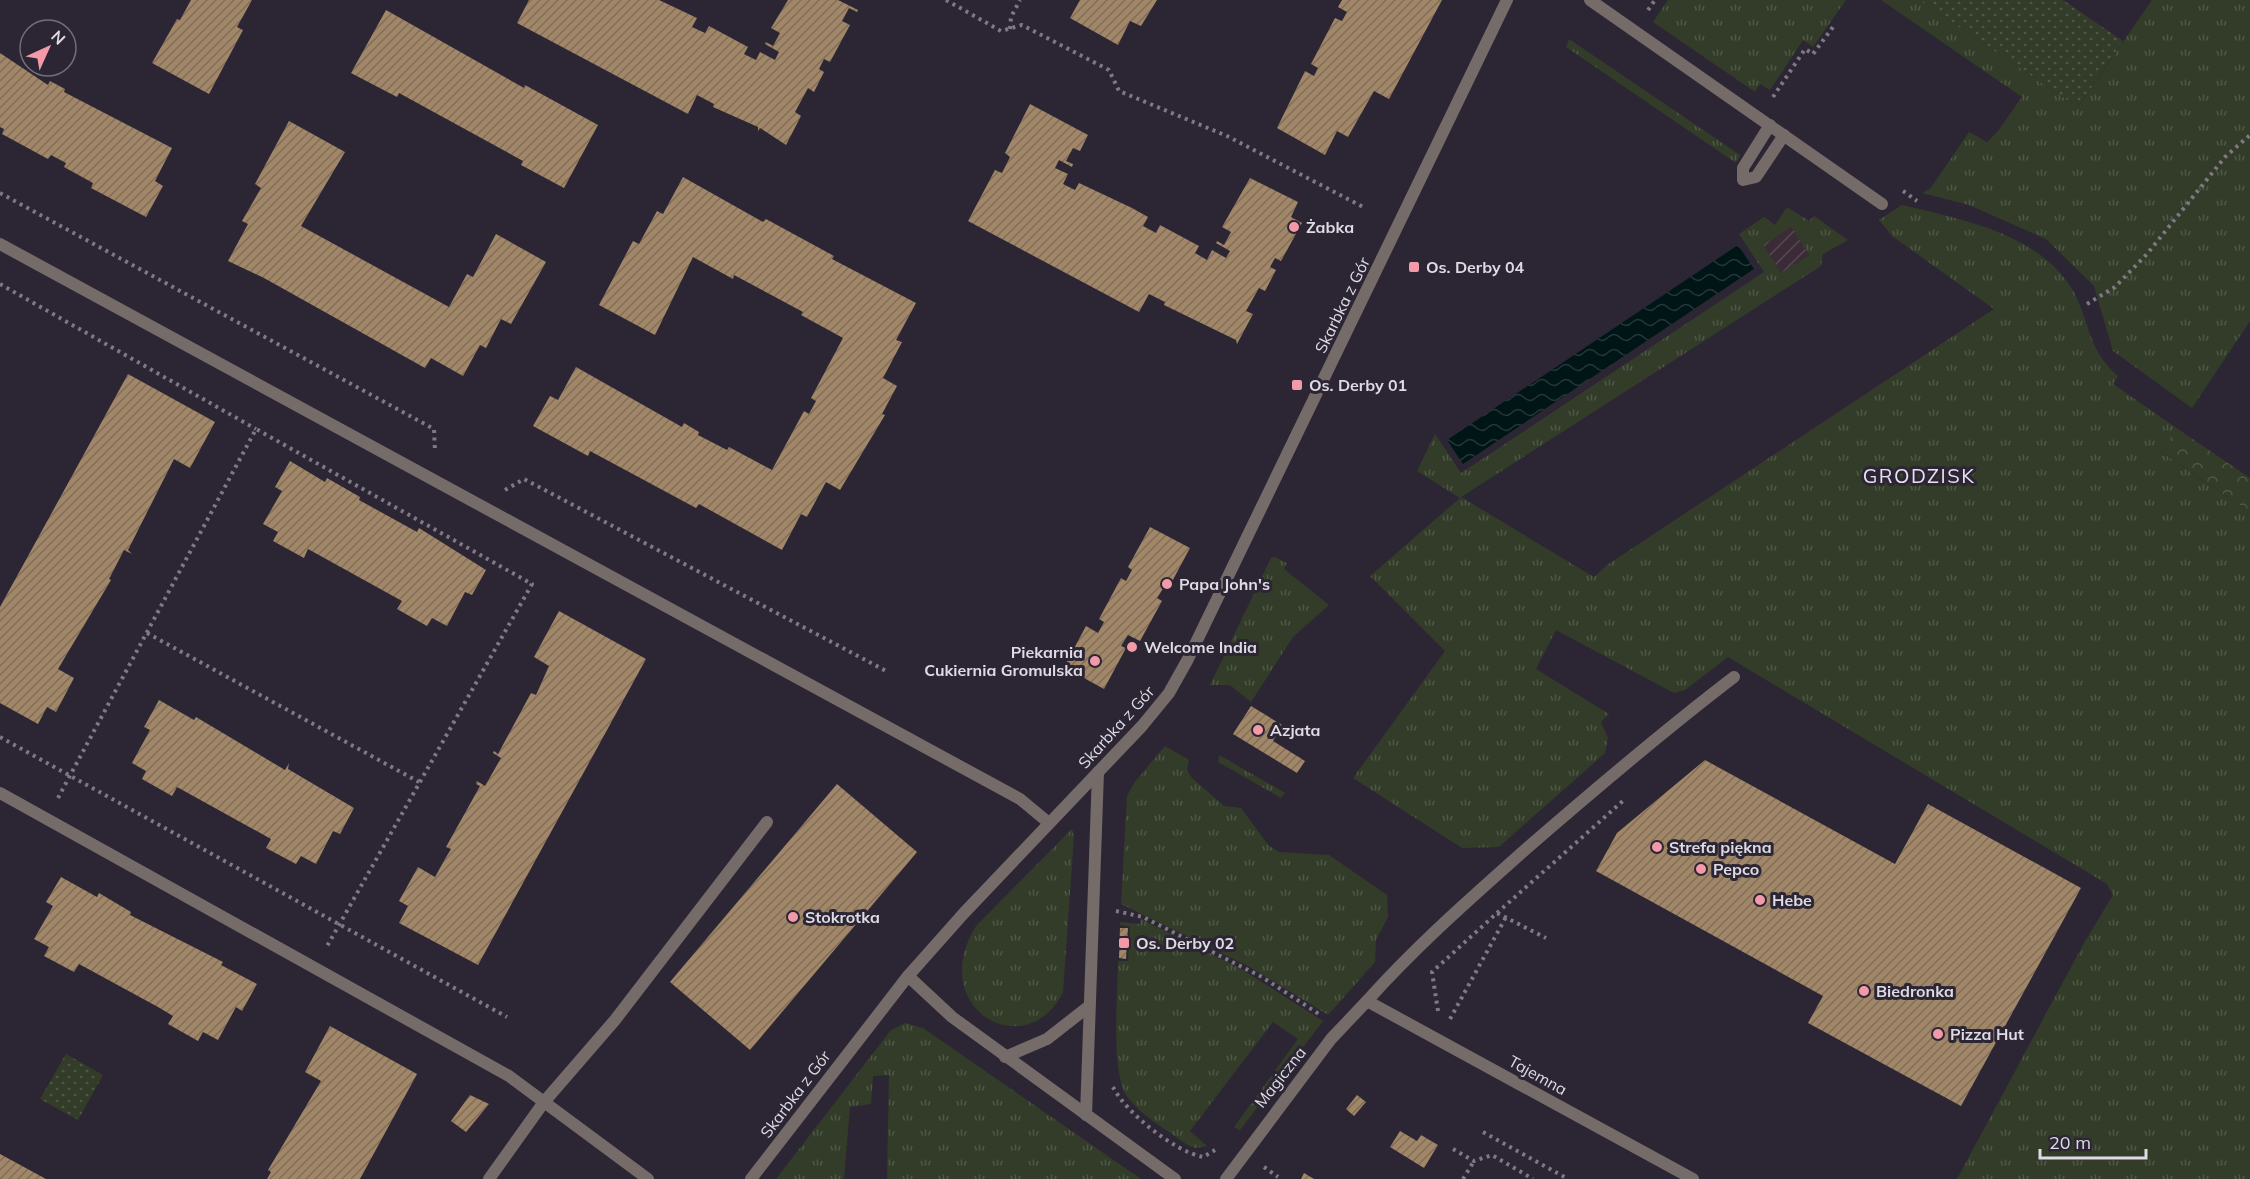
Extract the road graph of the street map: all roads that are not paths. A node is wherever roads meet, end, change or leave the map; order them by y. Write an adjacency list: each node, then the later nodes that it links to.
1 (1507, 0): 8 (street, Skarbka z Gór)
2 (1590, 0): 3 (street)
3 (1770, 125): 4 (street); 4 (street)
4 (1784, 135): 5 (street)
5 (1882, 204)
6 (0, 244): 11 (street)
7 (1734, 677): 13 (street, Magiczna)
8 (1098, 772): 11 (street, Skarbka z Gór); 14 (street)
9 (0, 793): 16 (street)
10 (767, 822): 16 (street)
11 (1049, 822): 12 (street, Skarbka z Gór)
12 (908, 976): 15 (street); 20 (street, Skarbka z Gór)
13 (1367, 1001): 22 (street, Magiczna); 23 (street, Tajemna)
14 (1088, 1007): 15 (street); 17 (street)
15 (1005, 1057): 17 (street)
16 (544, 1102): 18 (street); 19 (street)
17 (1086, 1115): 21 (street)
18 (489, 1179)
19 (648, 1179)
20 (751, 1179)
21 (1175, 1179)
22 (1226, 1179)
23 (1693, 1179)

